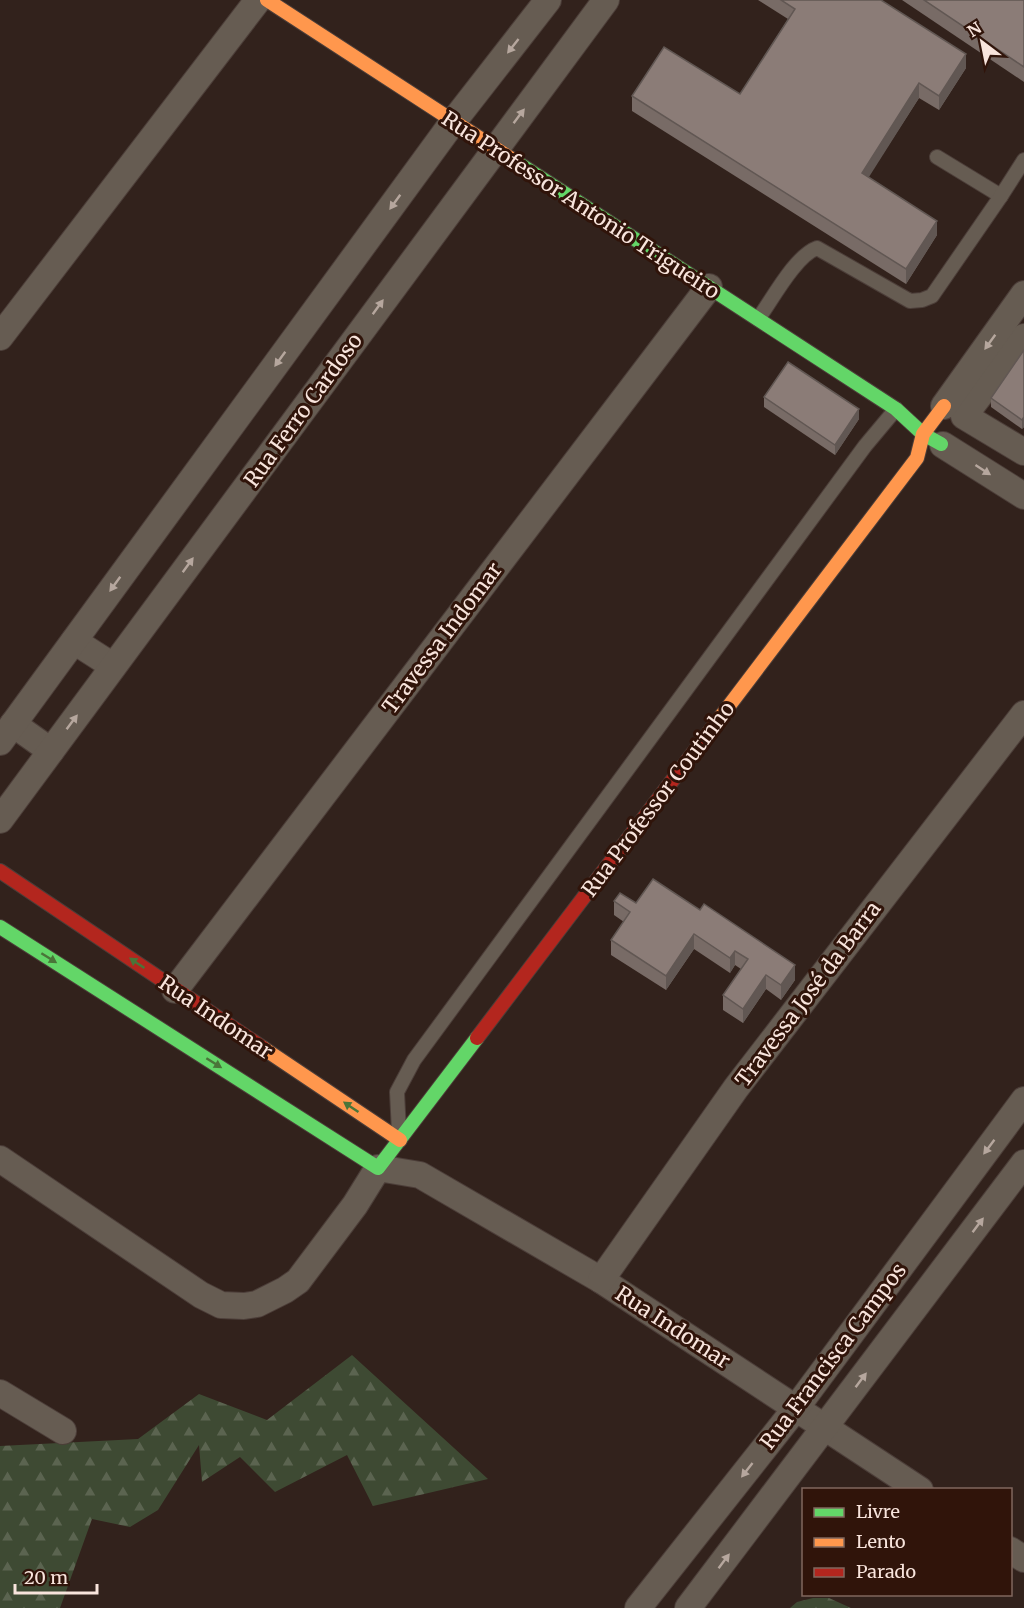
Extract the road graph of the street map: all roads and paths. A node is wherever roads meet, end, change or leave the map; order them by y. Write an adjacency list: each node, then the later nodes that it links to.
1 (258, 0): 13 (street)
2 (267, 0): 5 (street, Rua Professor Antonio Trigueiro)
3 (548, 0): 5 (street, one-way to 5)
4 (606, 0): 6 (street, Rua Ferro Cardoso, one-way to 4)
5 (453, 123): 6 (street, Rua Professor Antonio Trigueiro); 20 (street, one-way to 20)
6 (496, 148): 10 (street, Rua Professor Antonio Trigueiro); 21 (street, Rua Ferro Cardoso, one-way to 6)
7 (938, 157): 9 (lane)
8 (1024, 160): 9 (lane)
9 (1001, 196): 12 (lane)
10 (709, 287): 12 (street, Rua Professor Antonio Trigueiro); 28 (street, Travessa Indomar)
11 (1024, 294): 16 (street, Rua Professor Coutinho, one-way to 16)
12 (758, 319): 15 (street, Rua Professor Antonio Trigueiro)
13 (0, 337)
14 (1024, 337): 16 (street, Rua Professor Coutinho)
15 (896, 409): 16 (street); 16 (street, Rua Professor Antonio Trigueiro); 30 (lane)
16 (940, 422): 17 (street, Rua Professor Antonio Trigueiro); 18 (street, Rua Professor Coutinho); 18 (street, Rua Professor Coutinho); 19 (street, Rua Professor Antonio Trigueiro, one-way to 19)
17 (1024, 452)
18 (917, 459): 30 (street, Rua Professor Coutinho)
19 (1024, 496)
20 (74, 641): 21 (street); 23 (street)
21 (113, 666): 24 (street, Rua Ferro Cardoso, one-way to 21)
22 (1024, 714): 35 (street, Travessa José da Barra)
23 (6, 733): 24 (street)
24 (51, 751): 25 (street, Rua Ferro Cardoso)
25 (0, 820)
26 (0, 871): 28 (street, Rua Indomar, one-way to 26)
27 (0, 927): 33 (street, Rua Indomar, one-way to 33)
28 (176, 990): 30 (street, Rua Indomar, one-way to 28)
29 (1024, 1100): 37 (street, Rua Francisca Campos, one-way to 37)
30 (400, 1140): 33 (street, Rua Professor Coutinho); 34 (street, Rua Indomar)
31 (0, 1159): 33 (street)
32 (1024, 1164): 38 (street, Rua Francisca Campos, one-way to 32)
33 (378, 1167): 34 (street, Rua Indomar)
34 (420, 1175): 35 (street, Rua Indomar)
35 (601, 1280): 37 (street, Rua Indomar)
36 (0, 1393): 39 (street)
37 (796, 1408): 38 (street, Rua Indomar); 41 (street, Rua Francisca Campos, one-way to 41)
38 (826, 1427): 40 (street, Rua Indomar); 42 (street, Rua Francisca Campos, one-way to 38)
39 (63, 1431)
40 (917, 1488)
41 (638, 1608)
42 (688, 1608)

